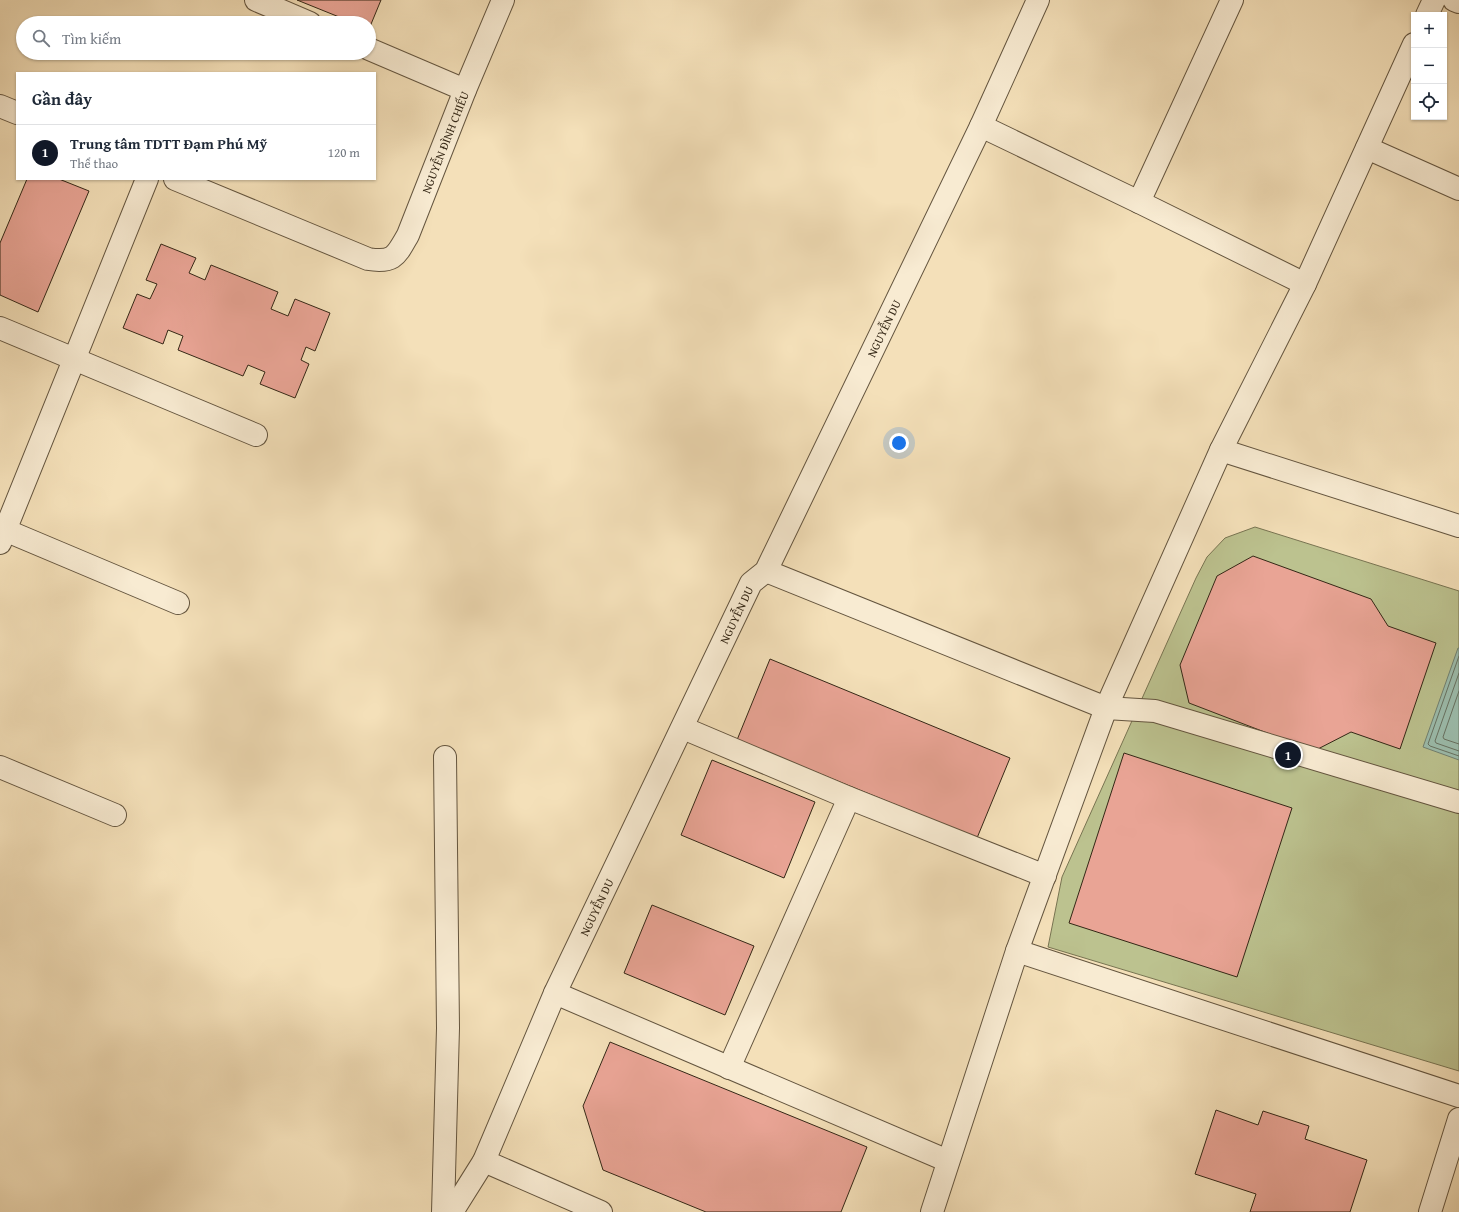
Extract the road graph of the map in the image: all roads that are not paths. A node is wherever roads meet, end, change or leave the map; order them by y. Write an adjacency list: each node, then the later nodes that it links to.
1 (256, 0): 9 (street)
2 (503, 0): 12 (street, NGUYỄN ĐÌNH CHIỂU)
3 (1038, 0): 15 (street, NGUYỄN DU)
4 (1232, 0): 20 (street)
5 (1434, 0): 8 (street)
6 (1454, 0): 7 (street)
7 (1459, 2)
8 (1428, 12)
9 (294, 16)
10 (1412, 48): 16 (street)
11 (376, 52): 12 (street)
12 (465, 90): 18 (street, NGUYỄN ĐÌNH CHIỂU)
13 (0, 106): 14 (street)
14 (16, 113)
15 (981, 126): 20 (street); 28 (street, NGUYỄN DU)
16 (1367, 148): 19 (street); 21 (street)
17 (147, 180): 23 (street)
18 (177, 180)
19 (1459, 189)
20 (1139, 202): 21 (street)
21 (1305, 284): 25 (street)
22 (0, 328): 23 (street)
23 (74, 359): 24 (street); 27 (street)
24 (256, 435)
25 (1221, 450): 26 (street); 30 (street)
26 (1459, 526)
27 (2, 534): 29 (street)
28 (766, 571): 30 (street); 31 (street, NGUYỄN DU)
29 (178, 603)
30 (1106, 708): 35 (street); 37 (street)
31 (683, 728): 34 (street); 39 (street, NGUYỄN DU)
32 (445, 757): 45 (street)
33 (0, 767): 36 (street)
34 (849, 798): 37 (street); 40 (street)
35 (1459, 802)
36 (114, 815)
37 (1045, 876): 38 (street)
38 (1017, 951): 41 (street); 44 (street)
39 (555, 993): 40 (street); 43 (street, NGUYỄN DU)
40 (729, 1068): 44 (street)
41 (1459, 1096)
42 (1459, 1119): 49 (street)
43 (484, 1161): 46 (street, NGUYỄN DU); 47 (street)
44 (948, 1161): 48 (street)
45 (443, 1212)
46 (452, 1212)
47 (601, 1212)
48 (932, 1212)
49 (1430, 1212)

